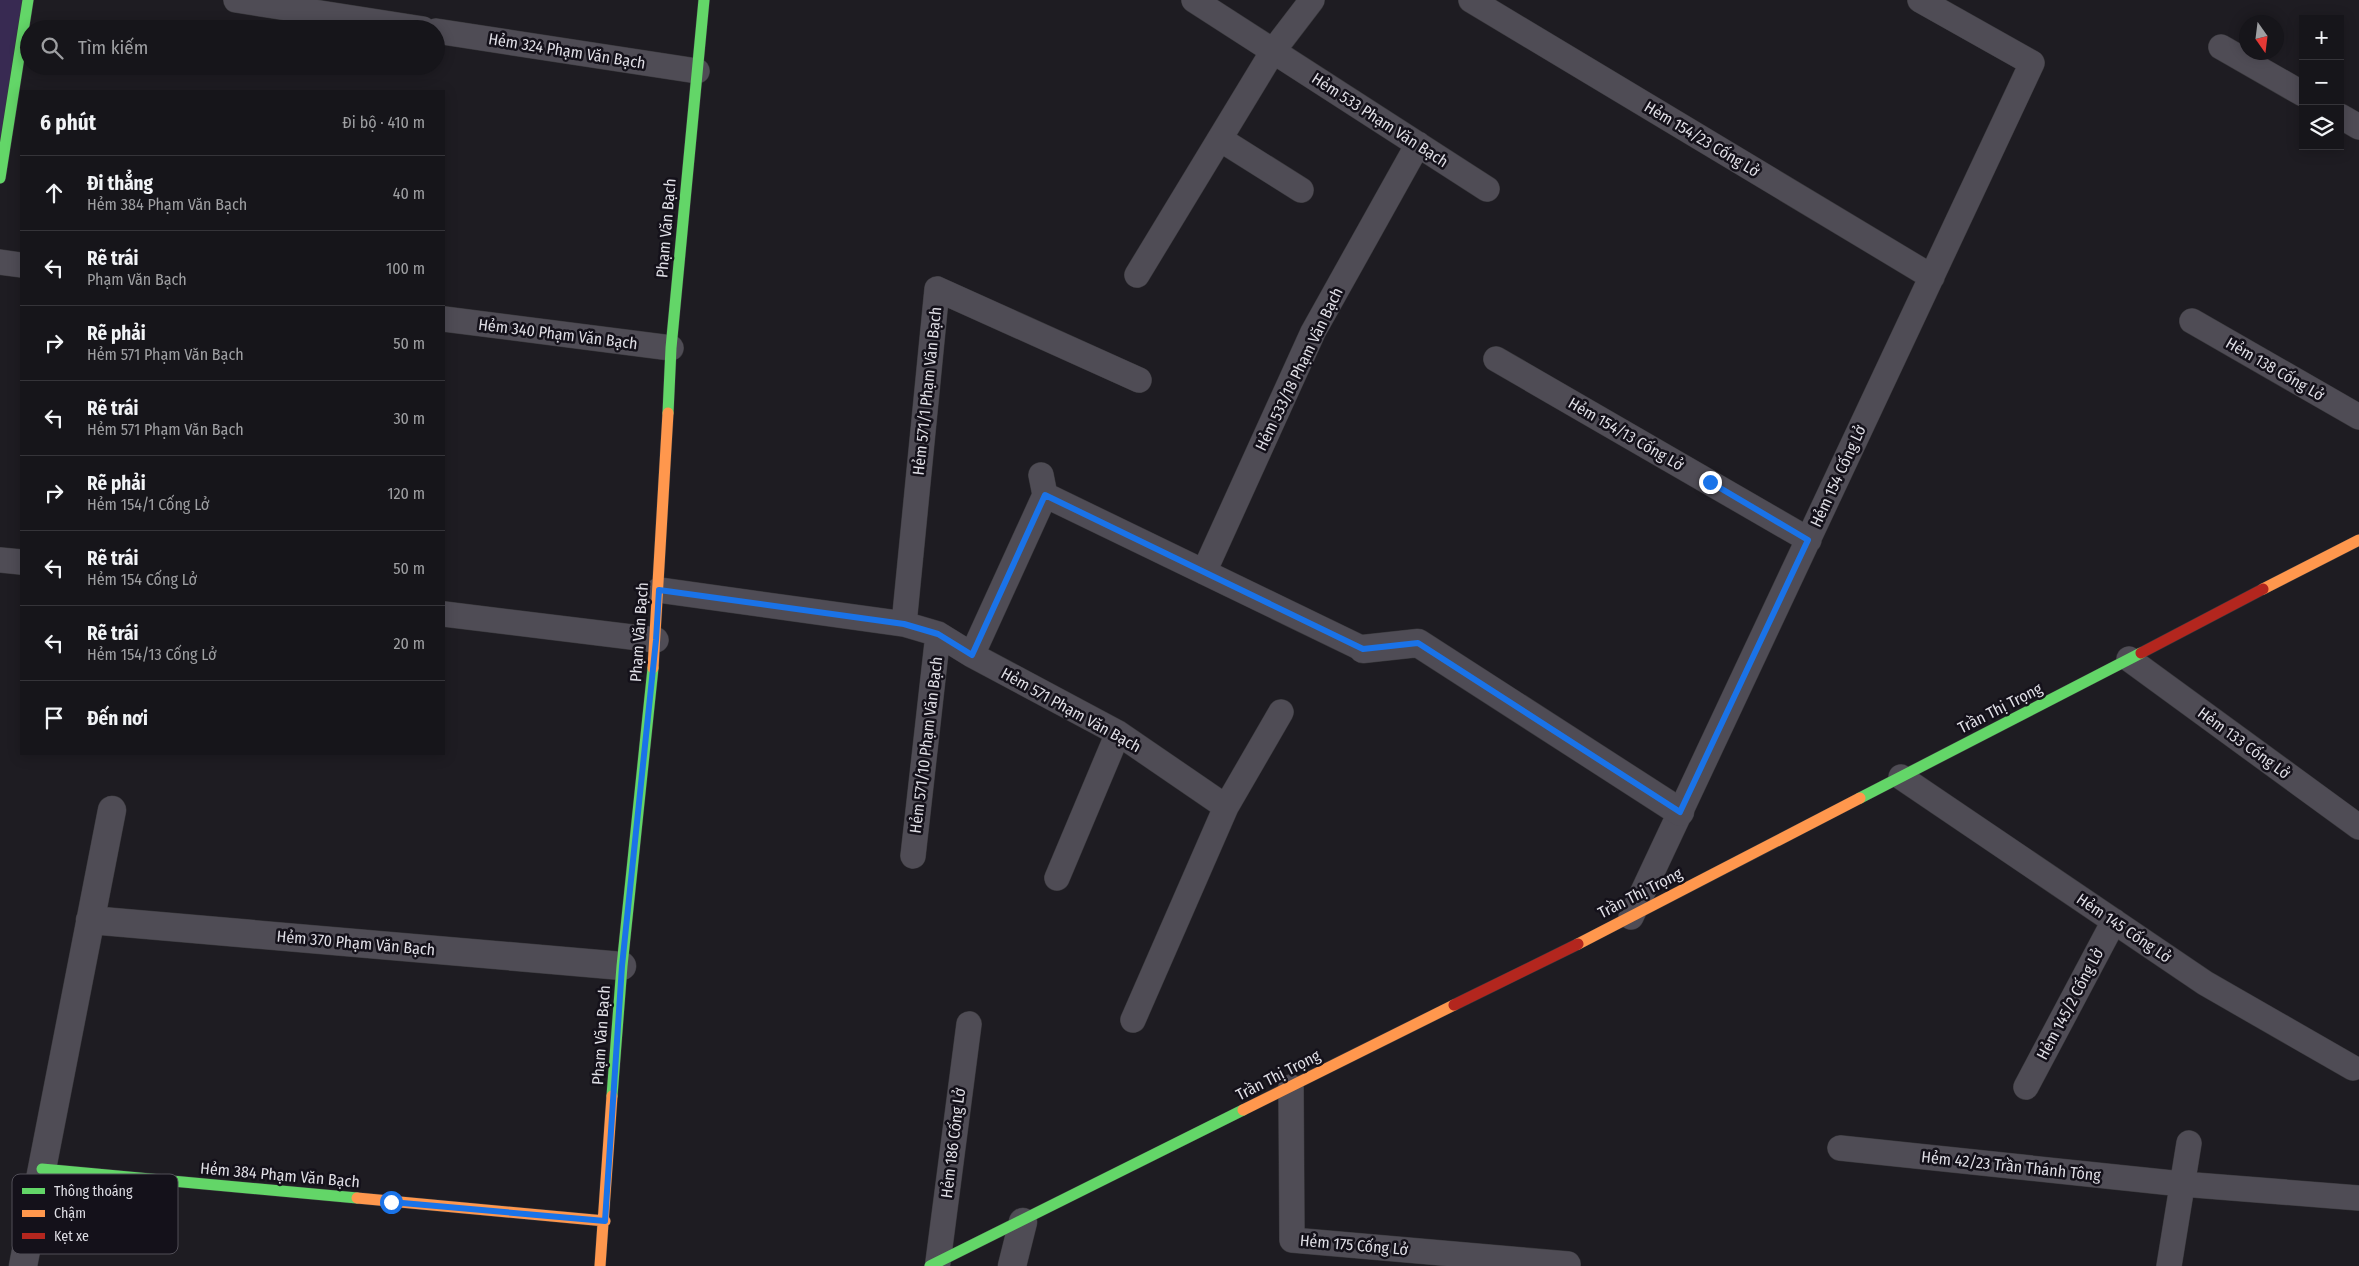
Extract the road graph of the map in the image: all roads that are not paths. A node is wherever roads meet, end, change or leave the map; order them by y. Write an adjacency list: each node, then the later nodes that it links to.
1 (28, 0): 8 (street)
2 (236, 0): 9 (lane)
3 (704, 0): 14 (street, Phạm Văn Bạch)
4 (1194, 0): 13 (lane, Hẻm 533 Phạm Văn Bạch)
5 (1471, 0): 26 (lane, Hẻm 154/23 Cống Lở)
6 (1920, 0): 26 (lane, Hẻm 154 Cống Lở)
7 (1307, 7): 13 (lane)
8 (25, 20)
9 (365, 20)
10 (445, 32): 14 (lane, Hẻm 324 Phạm Văn Bạch)
11 (2221, 47): 15 (lane)
12 (20, 51): 20 (street)
13 (1273, 51): 18 (lane); 19 (lane, Hẻm 533 Phạm Văn Bạch)
14 (697, 71): 29 (street, Phạm Văn Bạch)
15 (2299, 92)
16 (2344, 118): 17 (lane)
17 (2359, 127)
18 (1220, 139): 22 (lane); 25 (lane)
19 (1418, 144): 21 (lane, Hẻm 533 Phạm Văn Bạch); 37 (lane, Hẻm 533/18 Phạm Văn Bạch)
20 (0, 178)
21 (1487, 189)
22 (1301, 190)
23 (0, 262): 24 (lane)
24 (20, 265)
25 (1137, 275)
26 (1932, 277): 33 (lane, Hẻm 154 Cống Lở)
27 (445, 319): 29 (lane, Hẻm 340 Phạm Văn Bạch)
28 (2192, 321): 32 (lane, Hẻm 138 Cống Lở)
29 (671, 348): 38 (street, Phạm Văn Bạch)
30 (1496, 359): 33 (lane, Hẻm 154/13 Cống Lở)
31 (1139, 380): 40 (lane, Hẻm 571/1 Phạm Văn Bạch)
32 (2359, 417)
33 (1808, 540): 51 (lane, Hẻm 154 Cống Lở)
34 (2359, 540): 45 (street, Trần Thị Trọng)
35 (0, 560): 36 (lane)
36 (20, 562)
37 (1204, 572): 43 (lane); 44 (lane)
38 (659, 590): 40 (lane, Hẻm 571 Phạm Văn Bạch); 42 (street, Phạm Văn Bạch)
39 (445, 614): 42 (lane)
40 (904, 624): 41 (lane, Hẻm 571 Phạm Văn Bạch)
41 (938, 634): 44 (lane, Hẻm 571 Phạm Văn Bạch); 53 (lane, Hẻm 571/10 Phạm Văn Bạch)
42 (656, 640): 58 (street, Phạm Văn Bạch)
43 (1363, 649): 51 (street)
44 (972, 655): 47 (lane, Hẻm 571 Phạm Văn Bạch)
45 (2129, 659): 48 (street, Trần Thị Trọng); 52 (lane, Hẻm 133 Cống Lở)
46 (1281, 712): 49 (lane)
47 (1118, 733): 49 (lane, Hẻm 571 Phạm Văn Bạch); 54 (lane)
48 (1901, 777): 55 (street, Trần Thị Trọng); 57 (lane, Hẻm 145 Cống Lở)
49 (1226, 808): 59 (lane)
50 (112, 810): 56 (street)
51 (1680, 812): 55 (lane, Hẻm 154 Cống Lở)
52 (2359, 827)
53 (913, 856)
54 (1057, 878)
55 (1631, 917): 62 (street, Trần Thị Trọng)
56 (90, 920): 58 (street, Hẻm 370 Phạm Văn Bạch); 66 (street)
57 (2114, 921): 61 (lane, Hẻm 145 Cống Lở); 63 (lane, Hẻm 145/2 Cống Lở)
58 (622, 966): 72 (street, Phạm Văn Bạch)
59 (1133, 1020)
60 (969, 1024): 74 (lane, Hẻm 186 Cống Lở)
61 (2353, 1068)
62 (1291, 1087): 73 (street, Trần Thị Trọng); 75 (lane, Hẻm 175 Cống Lở)
63 (2026, 1087)
64 (2189, 1143): 70 (lane)
65 (1840, 1148): 70 (lane, Hẻm 42/23 Trần Thánh Tông)
66 (42, 1169): 67 (street); 68 (street, Hẻm 384 Phạm Văn Bạch)
67 (41, 1174)
68 (96, 1174)
69 (178, 1182): 72 (street, Hẻm 384 Phạm Văn Bạch)
70 (2182, 1184): 71 (lane, Hẻm 42/23 Trần Thánh Tông); 78 (lane)
71 (2359, 1198)
72 (605, 1221): 76 (street, Phạm Văn Bạch)
73 (1023, 1222): 74 (street, Trần Thị Trọng); 77 (street)
74 (934, 1264)
75 (1568, 1264)
76 (600, 1266)
77 (1012, 1266)
78 (2169, 1266)

